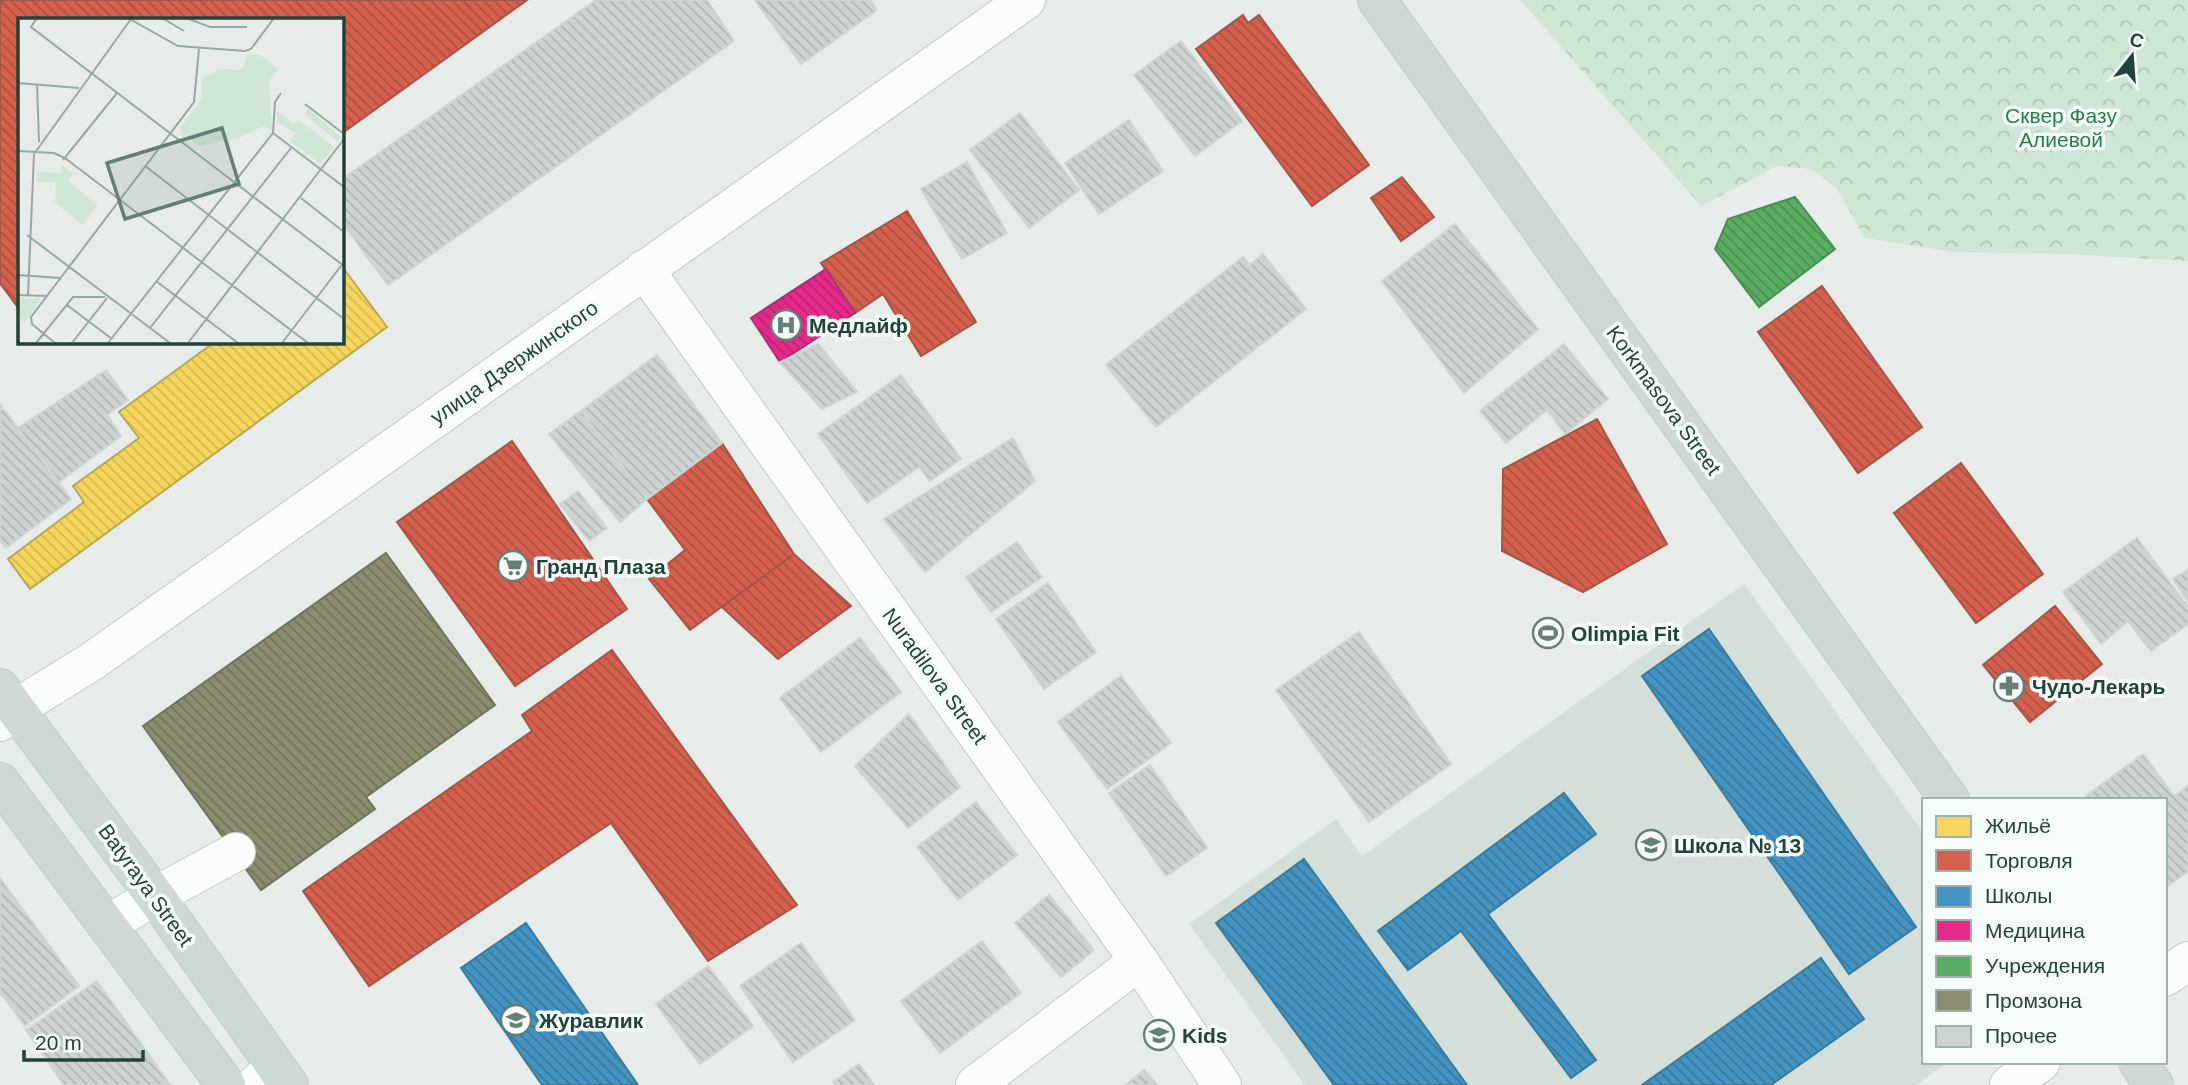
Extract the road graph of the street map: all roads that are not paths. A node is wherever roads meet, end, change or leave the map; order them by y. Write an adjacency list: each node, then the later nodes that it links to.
1 (1026, 0): 3 (street, улица Дзержинского)
2 (1377, 0): 6 (main road, Korkmasova Street)
3 (645, 269): 4 (street, улица Дзержинского); 10 (street, Nuradilova Street)
4 (5, 706): 8 (main road, Batyraya Street)
5 (0, 782): 9 (main road)
6 (1949, 798)
7 (236, 852): 8 (street)
8 (155, 896): 9 (street); 15 (main road, Batyraya Street)
9 (107, 925): 16 (main road)
10 (1139, 961): 17 (street); 18 (street, Nuradilova Street)
11 (2188, 961): 12 (street)
12 (2167, 976)
13 (2038, 1064): 19 (street)
14 (2139, 1064): 20 (main road)
15 (273, 1079)
16 (226, 1085)
17 (975, 1085)
18 (1222, 1085)
19 (2009, 1085)
20 (2154, 1085)

